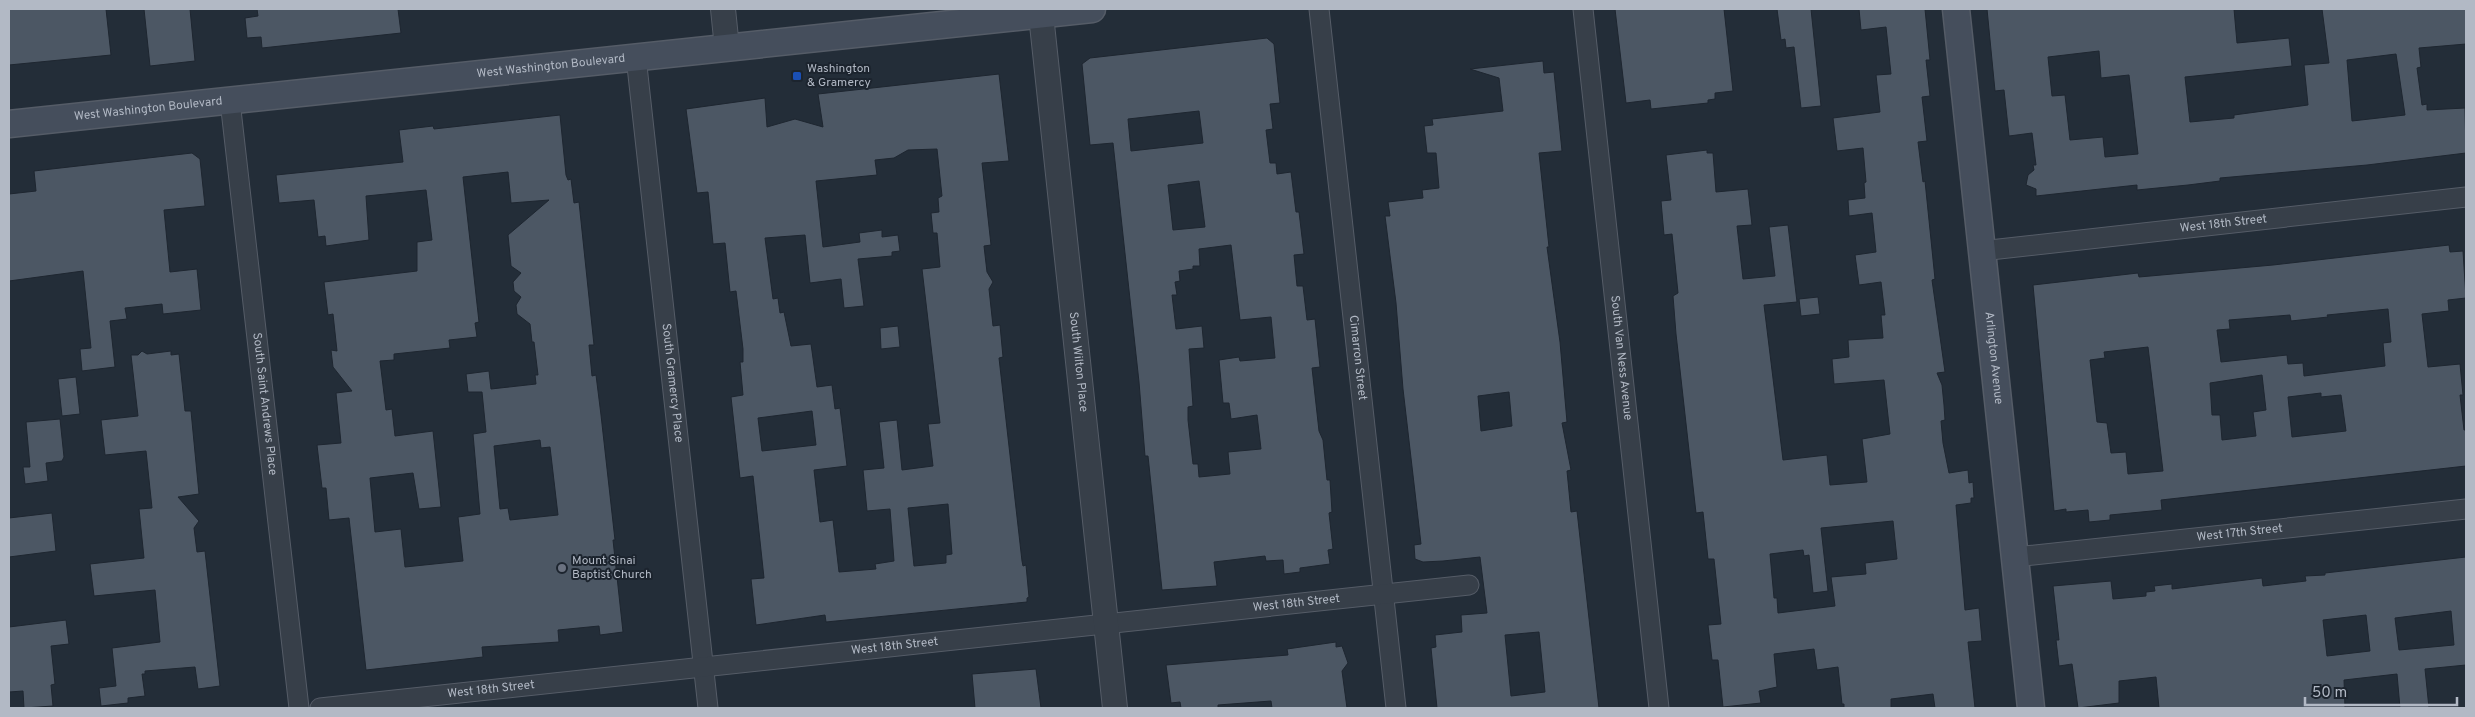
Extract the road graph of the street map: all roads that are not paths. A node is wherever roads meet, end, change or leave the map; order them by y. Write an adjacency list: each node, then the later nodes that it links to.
1 (723, 9): 7 (street)
2 (1092, 9): 6 (main road, West Washington Boulevard)
3 (1319, 9): 16 (street, Cimarron Street)
4 (1583, 9): 24 (street, South Van Ness Avenue)
5 (1956, 9): 12 (main road, Arlington Avenue)
6 (1041, 15): 7 (main road, West Washington Boulevard); 17 (street, South Wilton Place)
7 (727, 48): 8 (main road, West Washington Boulevard)
8 (636, 57): 9 (main road, West Washington Boulevard); 18 (street, South Gramercy Place)
9 (230, 101): 10 (main road, West Washington Boulevard); 19 (street, South Saint Andrews Place)
10 (9, 124)
11 (2466, 197): 12 (street, West 18th Street)
12 (1981, 251): 14 (main road, Arlington Avenue)
13 (2466, 509): 14 (street, West 17th Street)
14 (2015, 557): 25 (main road, Arlington Avenue)
15 (1469, 586): 16 (street, West 18th Street)
16 (1384, 594): 17 (street, West 18th Street); 23 (street, Cimarron Street)
17 (1106, 625): 18 (street, West 18th Street); 22 (street, South Wilton Place)
18 (703, 669): 20 (street, West 18th Street); 21 (street, South Gramercy Place)
19 (299, 708)
20 (320, 708)
21 (708, 708)
22 (1115, 708)
23 (1396, 708)
24 (1660, 708)
25 (2031, 708)

